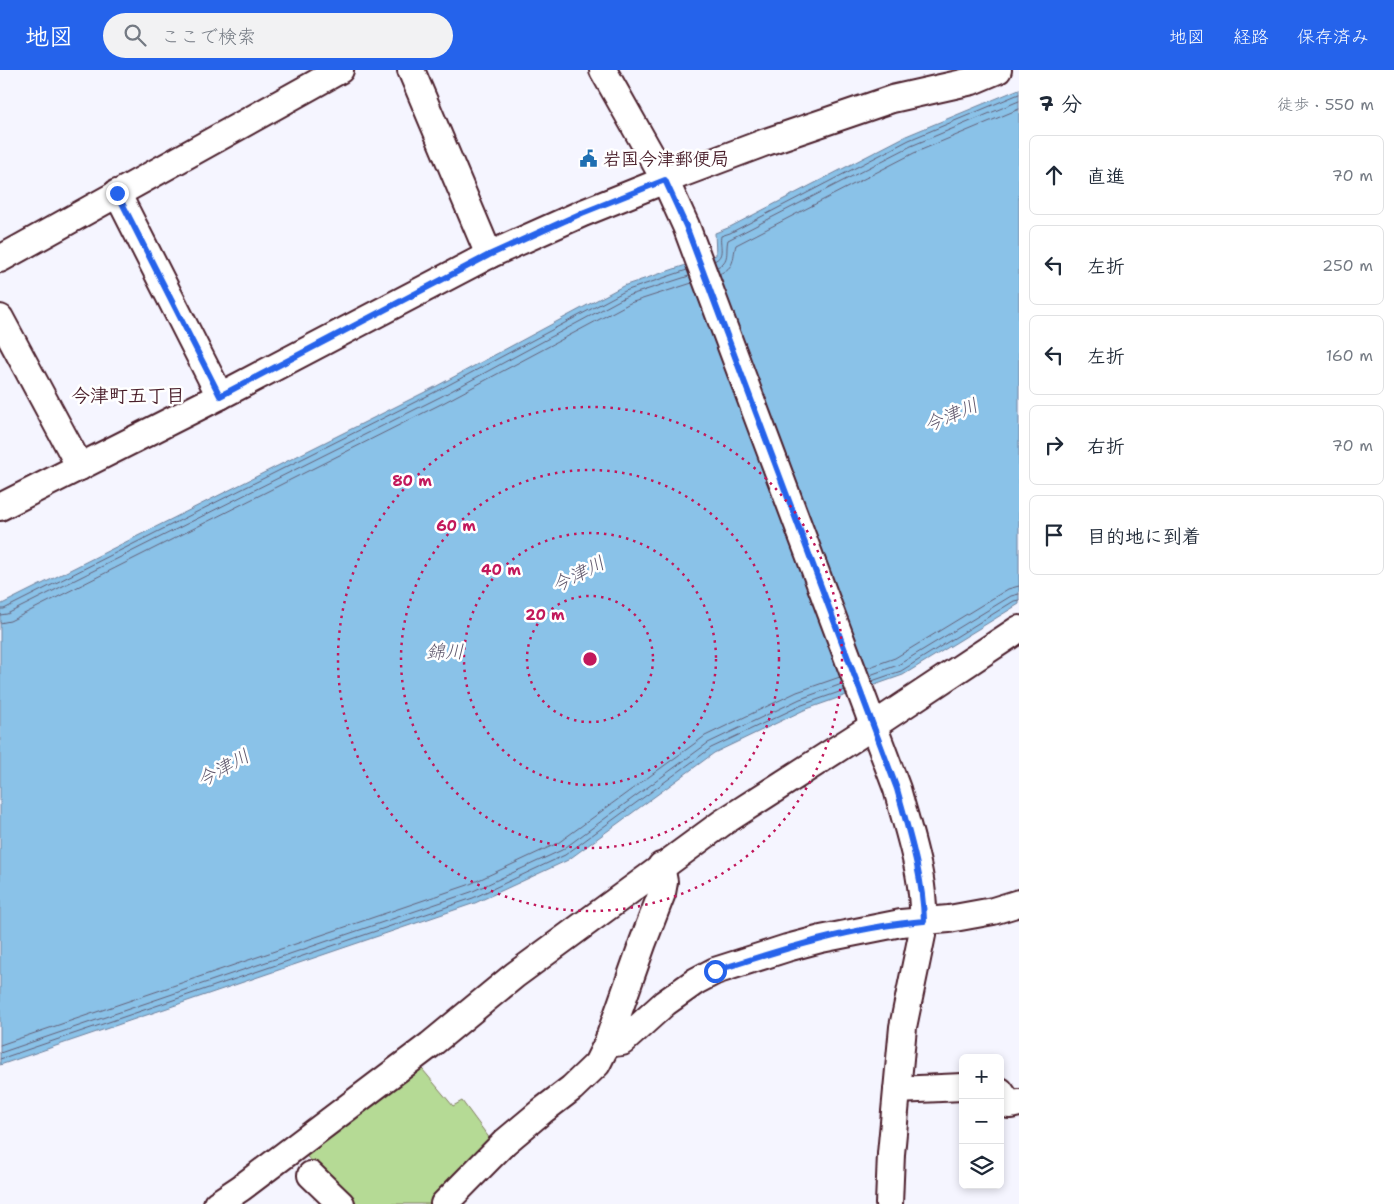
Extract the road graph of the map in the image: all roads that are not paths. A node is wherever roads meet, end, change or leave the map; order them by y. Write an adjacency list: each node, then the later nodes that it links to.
1 (340, 70): 7 (street)
2 (411, 70): 8 (street)
3 (603, 70): 6 (street)
4 (998, 70): 5 (street)
5 (938, 78): 6 (street)
6 (665, 180): 8 (street); 15 (street)
7 (117, 193): 9 (street); 11 (street)
8 (489, 255): 11 (street)
9 (0, 259)
10 (0, 318): 12 (street)
11 (220, 396): 12 (street)
12 (80, 467): 13 (street)
13 (0, 507)
14 (1019, 629): 15 (street)
15 (870, 716): 16 (street); 18 (street)
16 (661, 866): 19 (street); 25 (street)
17 (1019, 903): 18 (street)
18 (924, 921): 19 (street); 21 (street)
19 (607, 1044): 27 (street)
20 (959, 1087): 21 (street)
21 (897, 1090): 28 (street)
22 (1004, 1097): 23 (street)
23 (1019, 1103)
24 (311, 1175): 26 (street)
25 (217, 1204)
26 (341, 1204)
27 (444, 1204)
28 (889, 1204)

